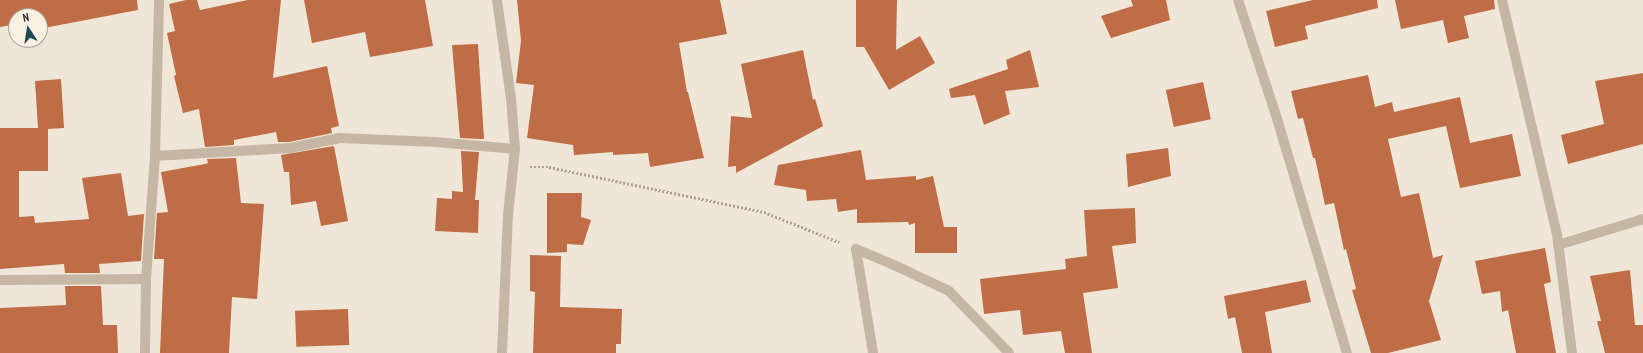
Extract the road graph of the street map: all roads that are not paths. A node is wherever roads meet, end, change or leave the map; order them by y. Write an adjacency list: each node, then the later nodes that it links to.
1 (159, 0): 6 (street)
2 (497, 0): 5 (street)
3 (1238, 0): 15 (street)
4 (1502, 0): 8 (street)
5 (515, 149): 6 (street); 12 (street)
6 (155, 156): 10 (street)
7 (1643, 219): 8 (street)
8 (1558, 245): 16 (street)
9 (0, 280): 10 (street)
10 (146, 280): 11 (street)
11 (145, 353)
12 (502, 353)
13 (873, 353): 14 (street)
14 (1009, 353)
15 (1347, 353)
16 (1572, 353)

